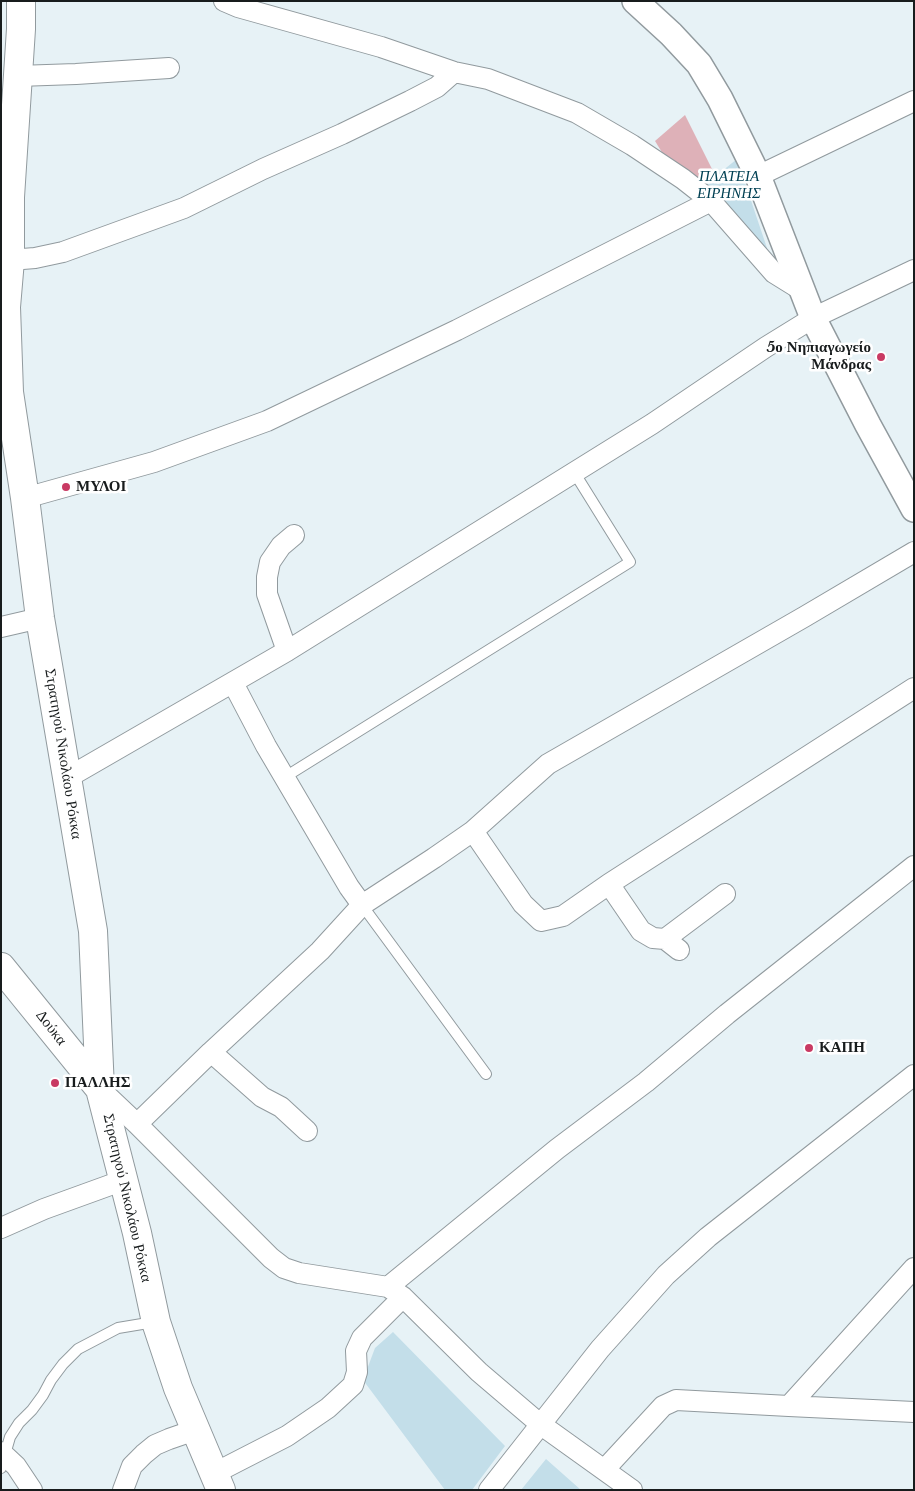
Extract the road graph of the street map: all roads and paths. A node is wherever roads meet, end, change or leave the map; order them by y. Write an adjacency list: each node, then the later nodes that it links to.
1 (21, 1): 6 (main road, Στρατηγού Νικολάου Ρόκκα)
2 (224, 1): 5 (street)
3 (635, 1): 9 (street)
4 (168, 68): 6 (street)
5 (454, 72): 10 (street); 11 (street)
6 (18, 76): 8 (main road, Στρατηγού Νικολάου Ρόκκα)
7 (914, 101): 9 (street)
8 (8, 115): 11 (main road, Στρατηγού Νικολάου Ρόκκα)
9 (758, 176): 13 (street)
10 (711, 201): 13 (street); 17 (street)
11 (10, 260): 14 (main road, Στρατηγού Νικολάου Ρόκκα)
12 (914, 270): 15 (street)
13 (803, 290): 15 (street)
14 (4, 308): 17 (main road, Στρατηγού Νικολάου Ρόκκα)
15 (814, 318): 16 (street); 18 (street)
16 (574, 472): 23 (street); 27 (lane)
17 (25, 498): 21 (main road, Στρατηγού Νικολάου Ρόκκα)
18 (914, 509)
19 (294, 535): 23 (street)
20 (914, 552): 28 (street)
21 (40, 618): 22 (street); 26 (main road, Στρατηγού Νικολάου Ρόκκα)
22 (1, 627)
23 (287, 651): 24 (street)
24 (233, 683): 26 (street); 27 (street)
25 (914, 688): 30 (street)
26 (67, 778): 37 (main road, Στρατηγού Νικολάου Ρόκκα)
27 (285, 778): 32 (street)
28 (472, 831): 30 (street); 32 (street)
29 (914, 866): 43 (street)
30 (609, 884): 31 (street)
31 (725, 894)
32 (362, 905): 34 (street); 35 (lane)
33 (1, 967): 37 (main road, Δούκα)
34 (211, 1052): 38 (street); 39 (street)
35 (486, 1074)
36 (914, 1075): 47 (street)
37 (100, 1090): 38 (street); 40 (main road, Στρατηγού Νικολάου Ρόκκα)
38 (137, 1124): 43 (street)
39 (307, 1131)
40 (124, 1180): 41 (street); 44 (main road, Στρατηγού Νικολάου Ρόκκα)
41 (1, 1228)
42 (914, 1268): 45 (street)
43 (396, 1292): 47 (street); 51 (street)
44 (156, 1322): 48 (main road, Στρατηγού Νικολάου Ρόκκα); 49 (lane)
45 (789, 1406): 46 (street); 50 (street)
46 (914, 1412)
47 (540, 1424): 50 (street); 54 (street)
48 (195, 1430): 51 (main road, Στρατηγού Νικολάου Ρόκκα); 53 (street)
49 (3, 1459): 52 (street)
50 (604, 1470): 55 (street)
51 (217, 1482)
52 (32, 1490)
53 (124, 1490)
54 (489, 1490)
55 (632, 1490)

